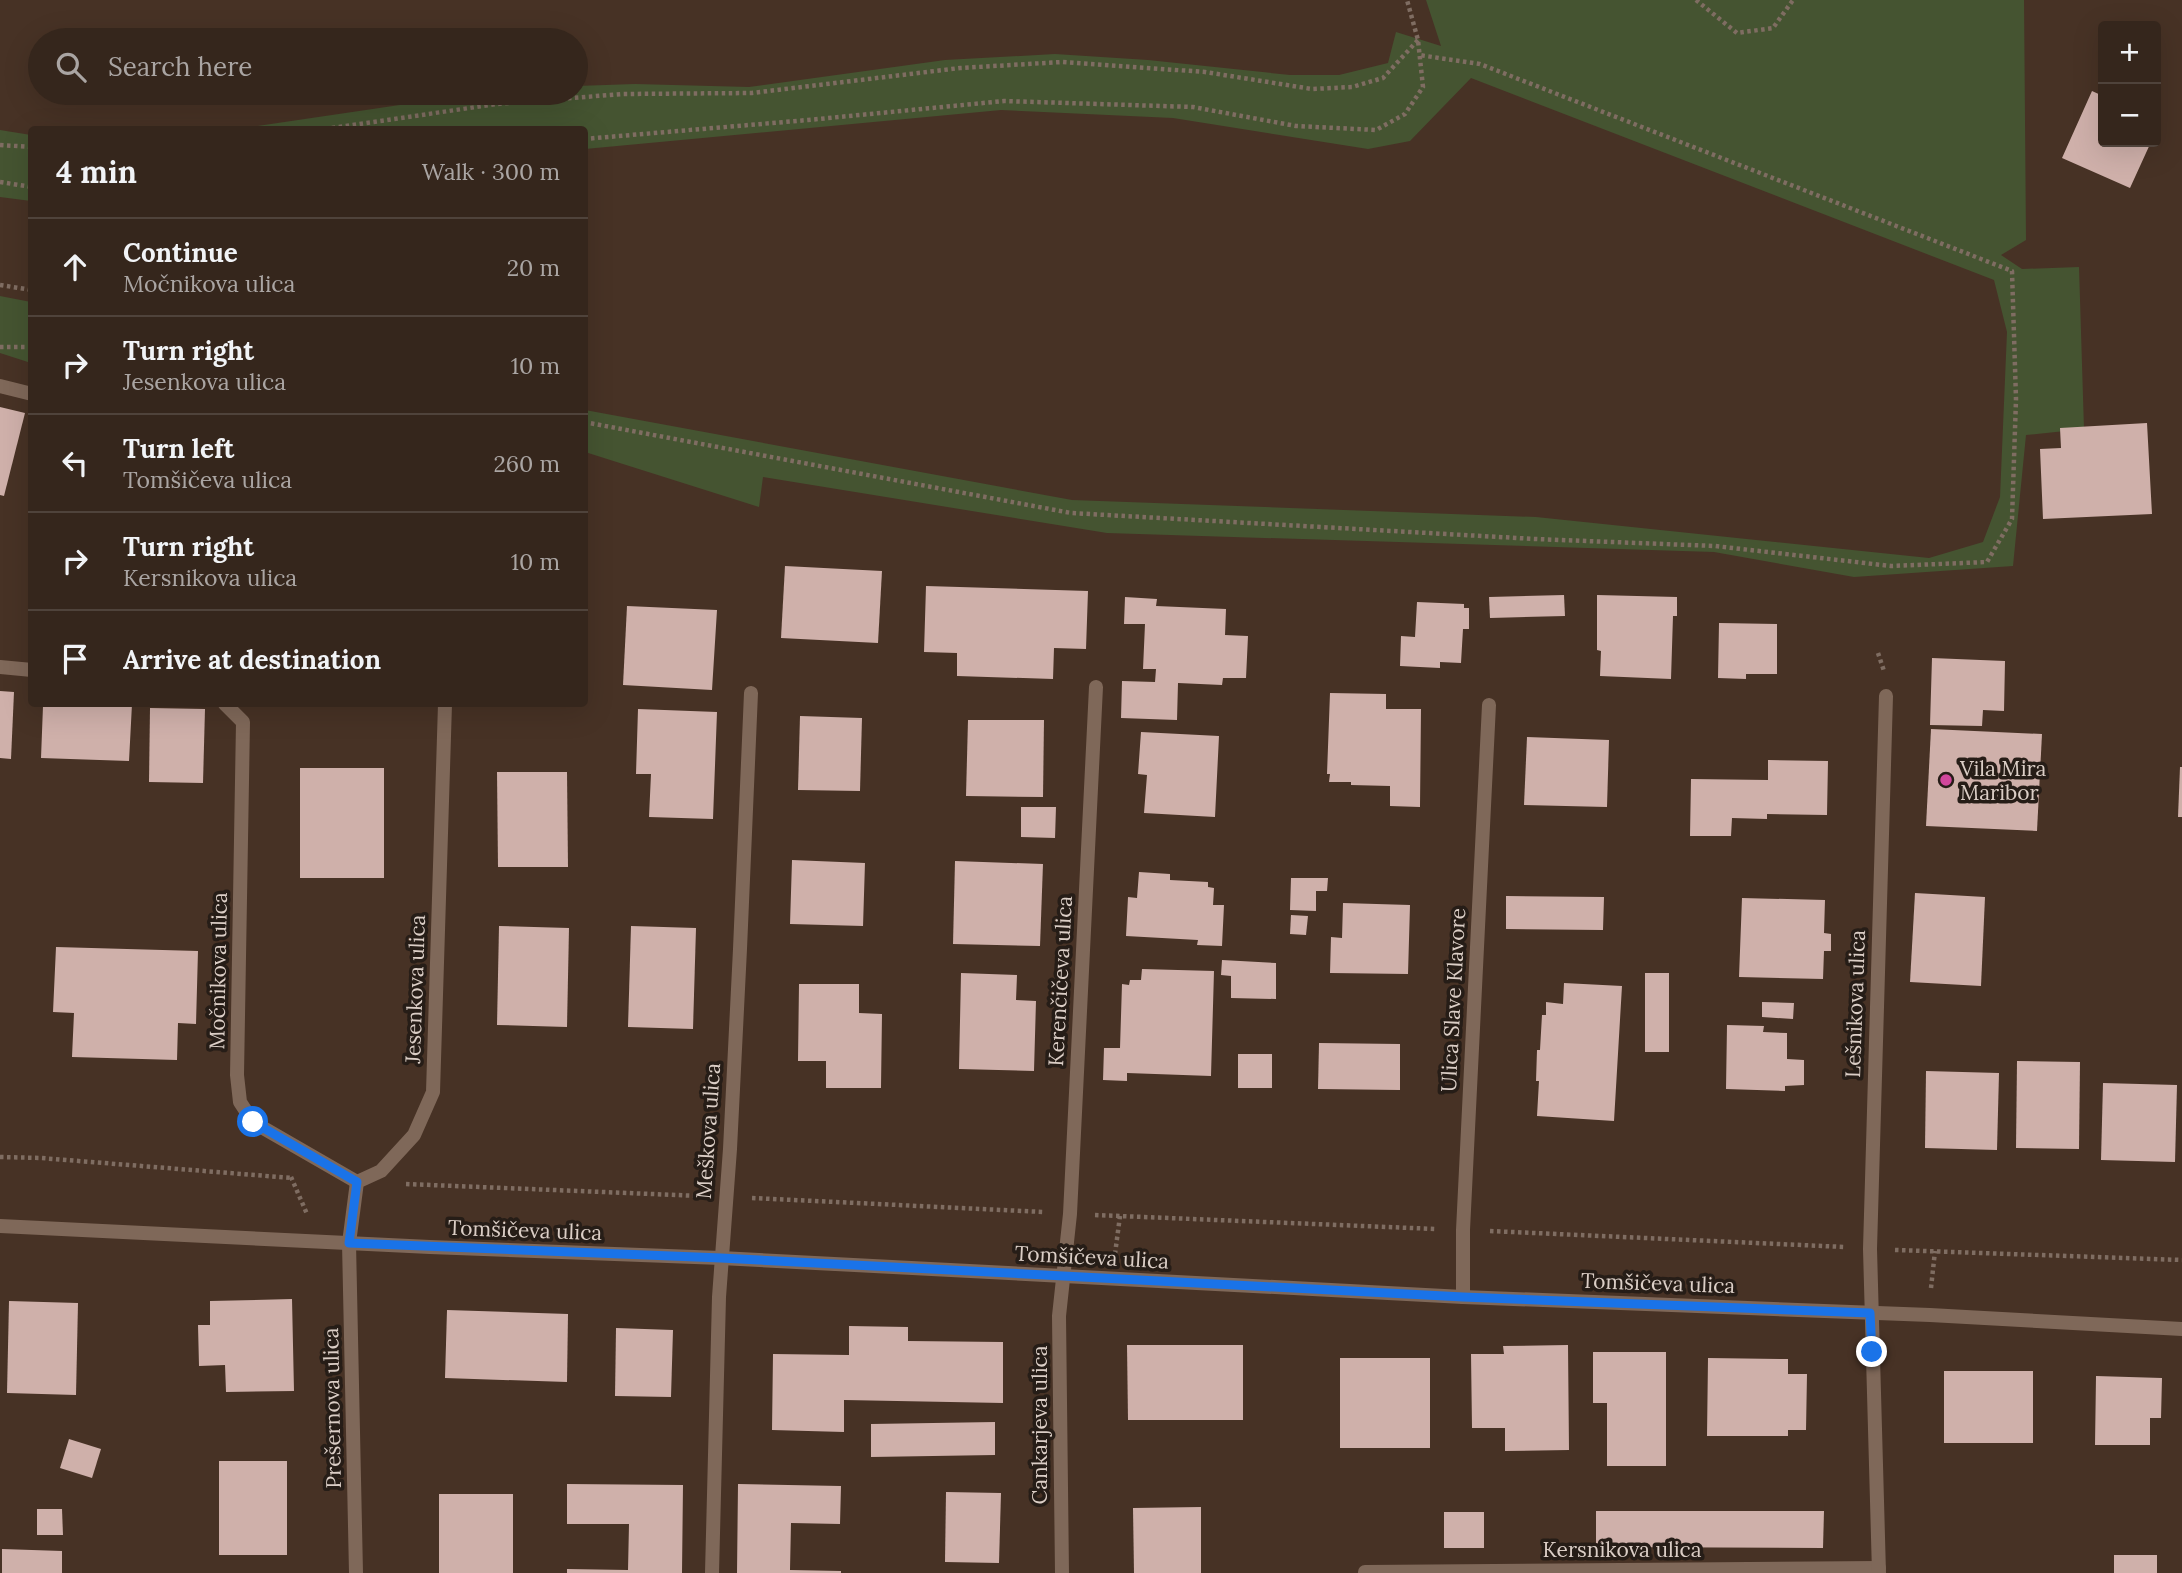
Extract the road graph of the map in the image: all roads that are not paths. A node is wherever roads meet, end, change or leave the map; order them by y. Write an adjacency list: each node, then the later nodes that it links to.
1 (0, 386): 2 (street)
2 (28, 393)
3 (0, 667): 4 (street)
4 (28, 670)
5 (1096, 687): 15 (street, Kerenčičeva ulica)
6 (751, 693): 14 (street, Meškova ulica)
7 (1885, 696): 17 (street, Lešnikova ulica)
8 (1489, 705): 16 (street, Ulica Slave Klavore)
9 (228, 707): 11 (street, Močnikova ulica)
10 (445, 707): 11 (street, Jesenkova ulica)
11 (357, 1182): 13 (street)
12 (0, 1226): 13 (street, Tomšičeva ulica)
13 (349, 1243): 14 (street, Tomšičeva ulica); 21 (street, Prešernova ulica)
14 (721, 1258): 15 (street, Tomšičeva ulica); 22 (street, Meškova ulica)
15 (1062, 1276): 16 (street, Tomšičeva ulica); 23 (street, Cankarjeva ulica)
16 (1463, 1297): 17 (street, Tomšičeva ulica)
17 (1870, 1313): 18 (street, Tomšičeva ulica); 19 (street, Kersnikova ulica)
18 (2182, 1329)
19 (1879, 1571): 20 (street, Kersnikova ulica)
20 (1366, 1572)
21 (356, 1573)
22 (712, 1573)
23 (1062, 1573)

